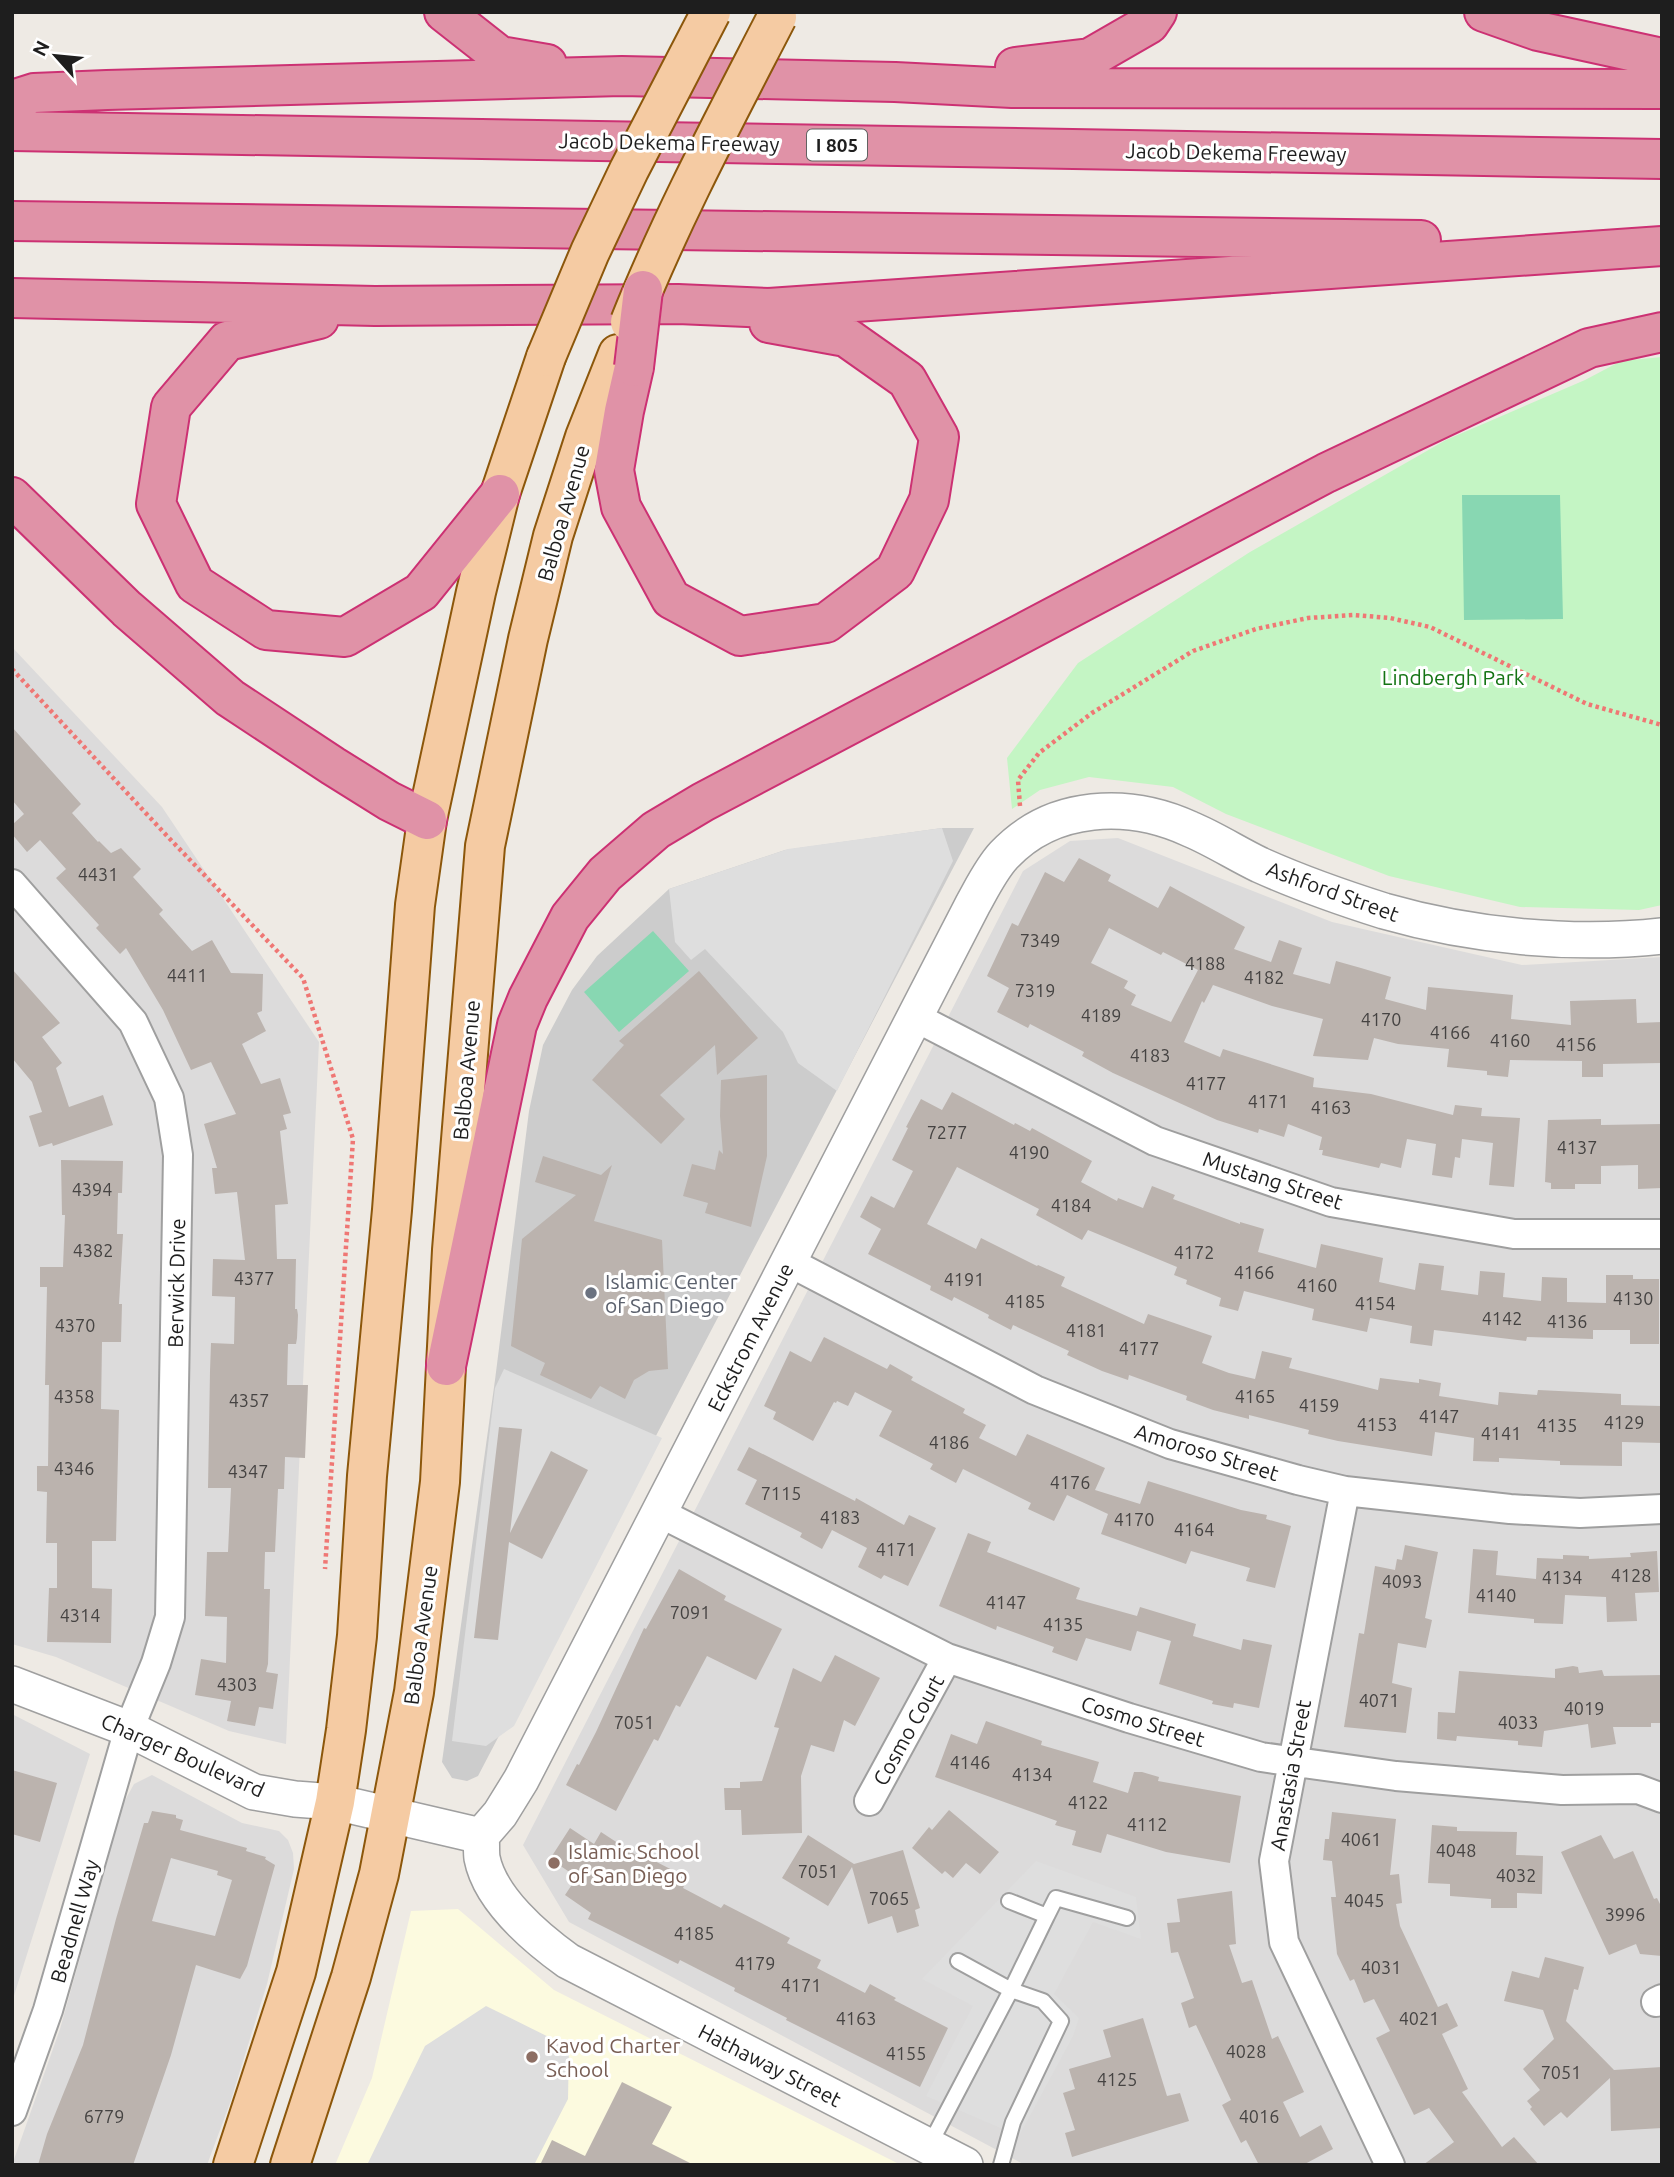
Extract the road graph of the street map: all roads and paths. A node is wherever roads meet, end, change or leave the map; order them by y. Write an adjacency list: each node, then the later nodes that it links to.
1 (444, 12): 7 (highway)
2 (711, 12): 21 (main road, bridge)
3 (1157, 12): 8 (highway)
4 (1484, 12): 6 (highway)
5 (778, 15): 15 (main road, bridge)
6 (1662, 58)
7 (622, 76): 8 (highway); 10 (highway)
8 (895, 82): 9 (highway)
9 (1662, 89)
10 (12, 100)
11 (12, 131): 12 (highway, Jacob Dekema Freeway / I 805)
12 (1662, 159)
13 (12, 221): 14 (highway)
14 (1662, 245): 17 (highway)
15 (643, 290): 20 (highway, bridge)
16 (12, 298): 18 (highway)
17 (678, 304): 18 (highway); 20 (highway)
18 (375, 306): 21 (highway)
19 (1662, 332): 32 (highway)
20 (626, 360): 32 (main road, Balboa Avenue)
21 (500, 494): 25 (main road)
22 (12, 497): 25 (highway)
23 (12, 669): 36 (path)
24 (1662, 725): 26 (path)
25 (426, 820): 42 (main road)
26 (1026, 836): 28 (street, Ashford Street); 29 (street, Eckstrom Avenue)
27 (12, 884): 39 (street, Berwick Drive)
28 (1662, 936)
29 (915, 1017): 30 (street, Mustang Street); 31 (street, Eckstrom Avenue)
30 (1662, 1234)
31 (789, 1262): 33 (street, Amoroso Street); 35 (street, Eckstrom Avenue)
32 (446, 1366): 44 (main road, Balboa Avenue)
33 (1345, 1491): 34 (street, Amoroso Street); 40 (street, Anastasia Street)
34 (1662, 1509)
35 (660, 1513): 37 (street, Cosmo Street); 45 (street, Eckstrom Avenue)
36 (325, 1569)
37 (947, 1658): 40 (street, Cosmo Street); 43 (street, Cosmo Court)
38 (12, 1684): 39 (street, Charger Boulevard)
39 (129, 1729): 42 (street, Charger Boulevard); 51 (street, Beadnell Way)
40 (1291, 1762): 41 (street, Cosmo Street); 57 (street, Anastasia Street)
41 (1662, 1798)
42 (335, 1801): 44 (street, Charger Boulevard); 53 (main road)
43 (869, 1801)
44 (391, 1815): 45 (street, Charger Boulevard); 54 (main road, Balboa Avenue)
45 (481, 1836): 52 (street, Hathaway Street)
46 (1009, 1902): 47 (lane)
47 (1047, 1916): 48 (lane); 50 (lane)
48 (1127, 1918)
49 (958, 1961): 50 (lane)
50 (1011, 1990): 52 (lane); 56 (lane)
51 (12, 2111)
52 (929, 2146): 55 (street, Hathaway Street)
53 (233, 2165)
54 (290, 2165)
55 (965, 2165)
56 (1001, 2165)
57 (1390, 2165)

